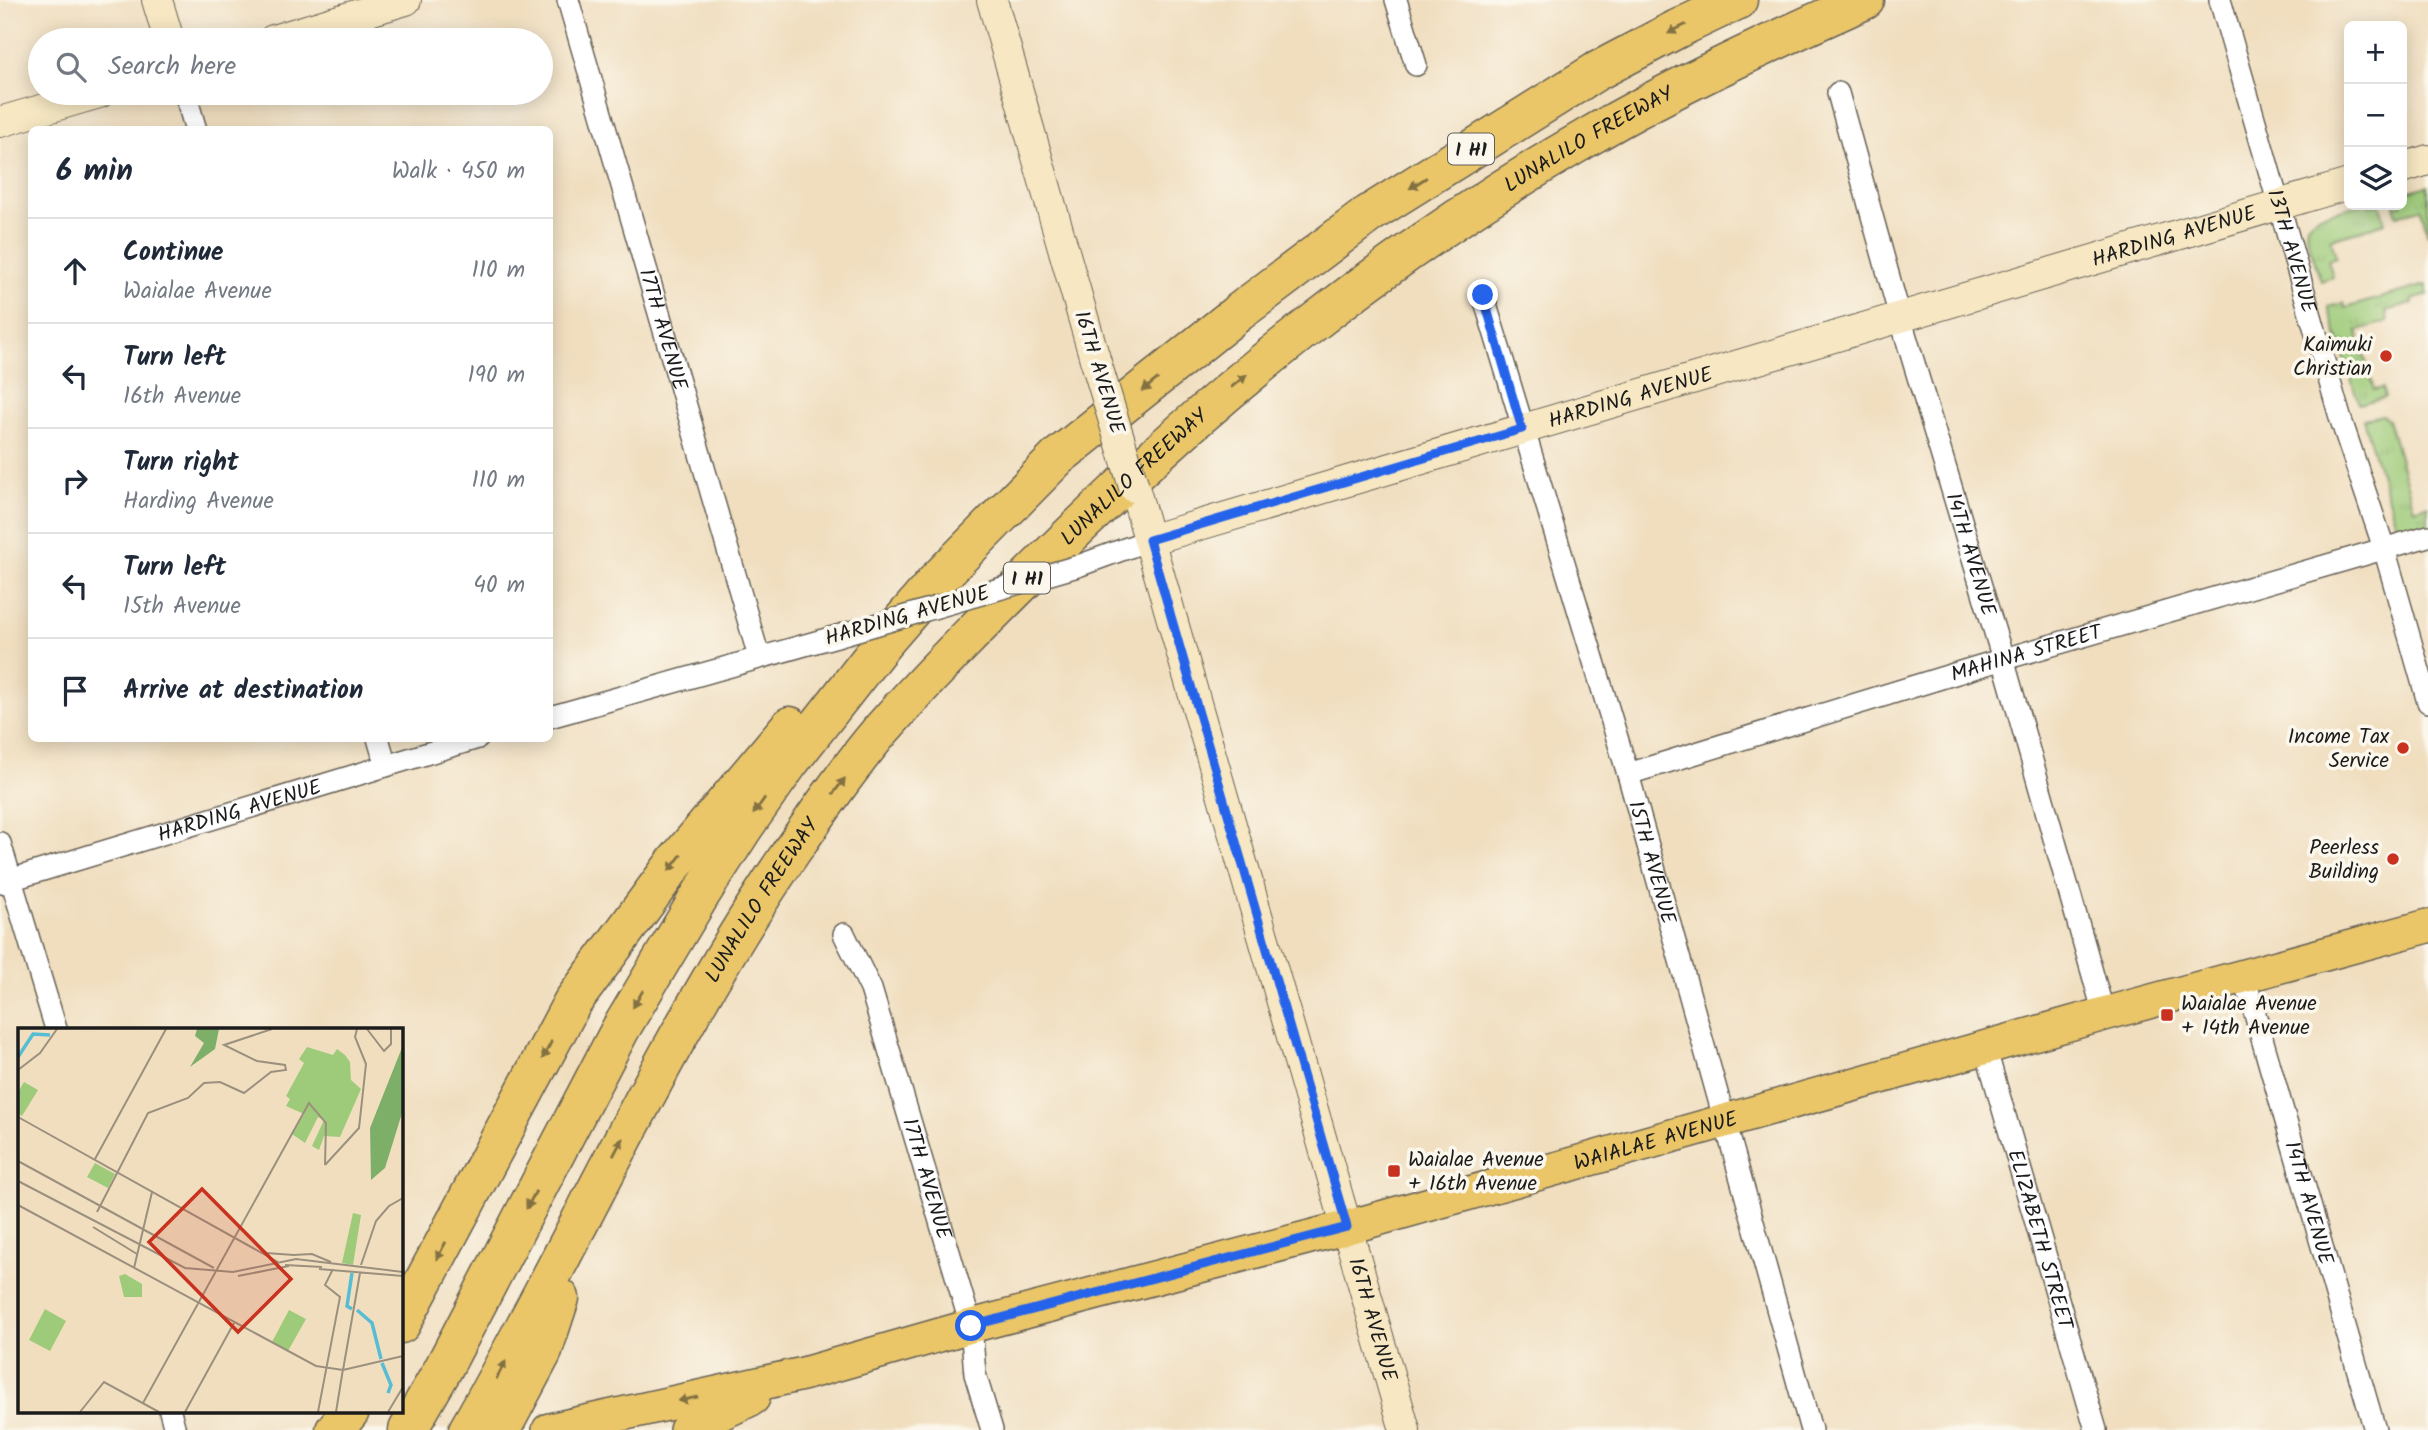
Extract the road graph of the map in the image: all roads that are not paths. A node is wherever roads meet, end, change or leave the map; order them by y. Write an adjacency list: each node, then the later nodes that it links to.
1 (157, 0): 9 (street)
2 (406, 0): 10 (street)
3 (568, 0): 28 (street, 17TH AVENUE)
4 (992, 0): 26 (street, 16TH AVENUE, bridge)
5 (1396, 0): 11 (street)
6 (1738, 0): 24 (highway, I H1, one-way to 24)
7 (1865, 0): 45 (highway, LUNALILO FREEWAY / I H1, one-way to 7)
8 (2220, 0): 20 (street, 13TH AVENUE)
9 (165, 28)
10 (313, 28)
11 (1416, 65)
12 (1838, 93): 22 (street, 14TH AVENUE)
13 (58, 105): 15 (street)
14 (189, 105): 16 (street)
15 (0, 122)
16 (195, 126)
17 (2428, 160): 18 (street)
18 (2407, 166)
19 (2344, 185): 20 (street, HARDING AVENUE)
20 (2278, 205): 22 (street, HARDING AVENUE); 27 (street, 13TH AVENUE)
21 (1483, 295): 23 (street, 15TH AVENUE)
22 (1900, 317): 23 (street, HARDING AVENUE); 29 (street, 14TH AVENUE)
23 (1522, 429): 26 (street, HARDING AVENUE); 35 (street, 15TH AVENUE)
24 (1058, 457): 47 (highway, one-way to 47); 54 (highway, I H1, one-way to 54)
25 (2428, 536): 27 (street, MAHINA STREET)
26 (1149, 540): 28 (street, HARDING AVENUE, bridge); 46 (street, 16TH AVENUE)
27 (2384, 548): 29 (street, MAHINA STREET); 30 (street, 13TH AVENUE)
28 (760, 657): 31 (street, HARDING AVENUE)
29 (2003, 659): 35 (street, MAHINA STREET); 41 (street, 14TH AVENUE)
30 (2428, 702)
31 (553, 716)
32 (379, 742): 34 (street)
33 (465, 742): 34 (street, HARDING AVENUE)
34 (386, 766): 37 (street, HARDING AVENUE)
35 (1628, 774): 44 (street, 15TH AVENUE)
36 (0, 843): 37 (street)
37 (6, 882): 42 (street)
38 (2428, 926): 40 (main road, WAIALAE AVENUE)
39 (845, 934): 48 (street, 17TH AVENUE)
40 (2244, 976): 41 (main road, WAIALAE AVENUE); 63 (street, 14TH AVENUE)
41 (2104, 1014): 43 (main road, WAIALAE AVENUE)
42 (56, 1028)
43 (1985, 1047): 44 (main road, WAIALAE AVENUE); 62 (street, ELIZABETH STREET)
44 (1724, 1122): 46 (main road, WAIALAE AVENUE); 61 (street, 15TH AVENUE)
45 (595, 1191): 55 (highway, LUNALILO FREEWAY / I H1, one-way to 45); 56 (highway)
46 (1347, 1227): 48 (main road, WAIALAE AVENUE); 60 (street, 16TH AVENUE)
47 (402, 1322)
48 (971, 1326): 49 (main road, WAIALAE AVENUE); 59 (street, 17TH AVENUE)
49 (803, 1374): 57 (main road, WAIALAE AVENUE, one-way to 57); 58 (main road, WAIALAE AVENUE)
50 (170, 1412): 52 (street)
51 (349, 1412): 53 (highway)
52 (175, 1430)
53 (335, 1430)
54 (408, 1430)
55 (468, 1430)
56 (501, 1430)
57 (549, 1430)
58 (687, 1430)
59 (992, 1430)
60 (1405, 1430)
61 (1811, 1430)
62 (2096, 1430)
63 (2375, 1430)

